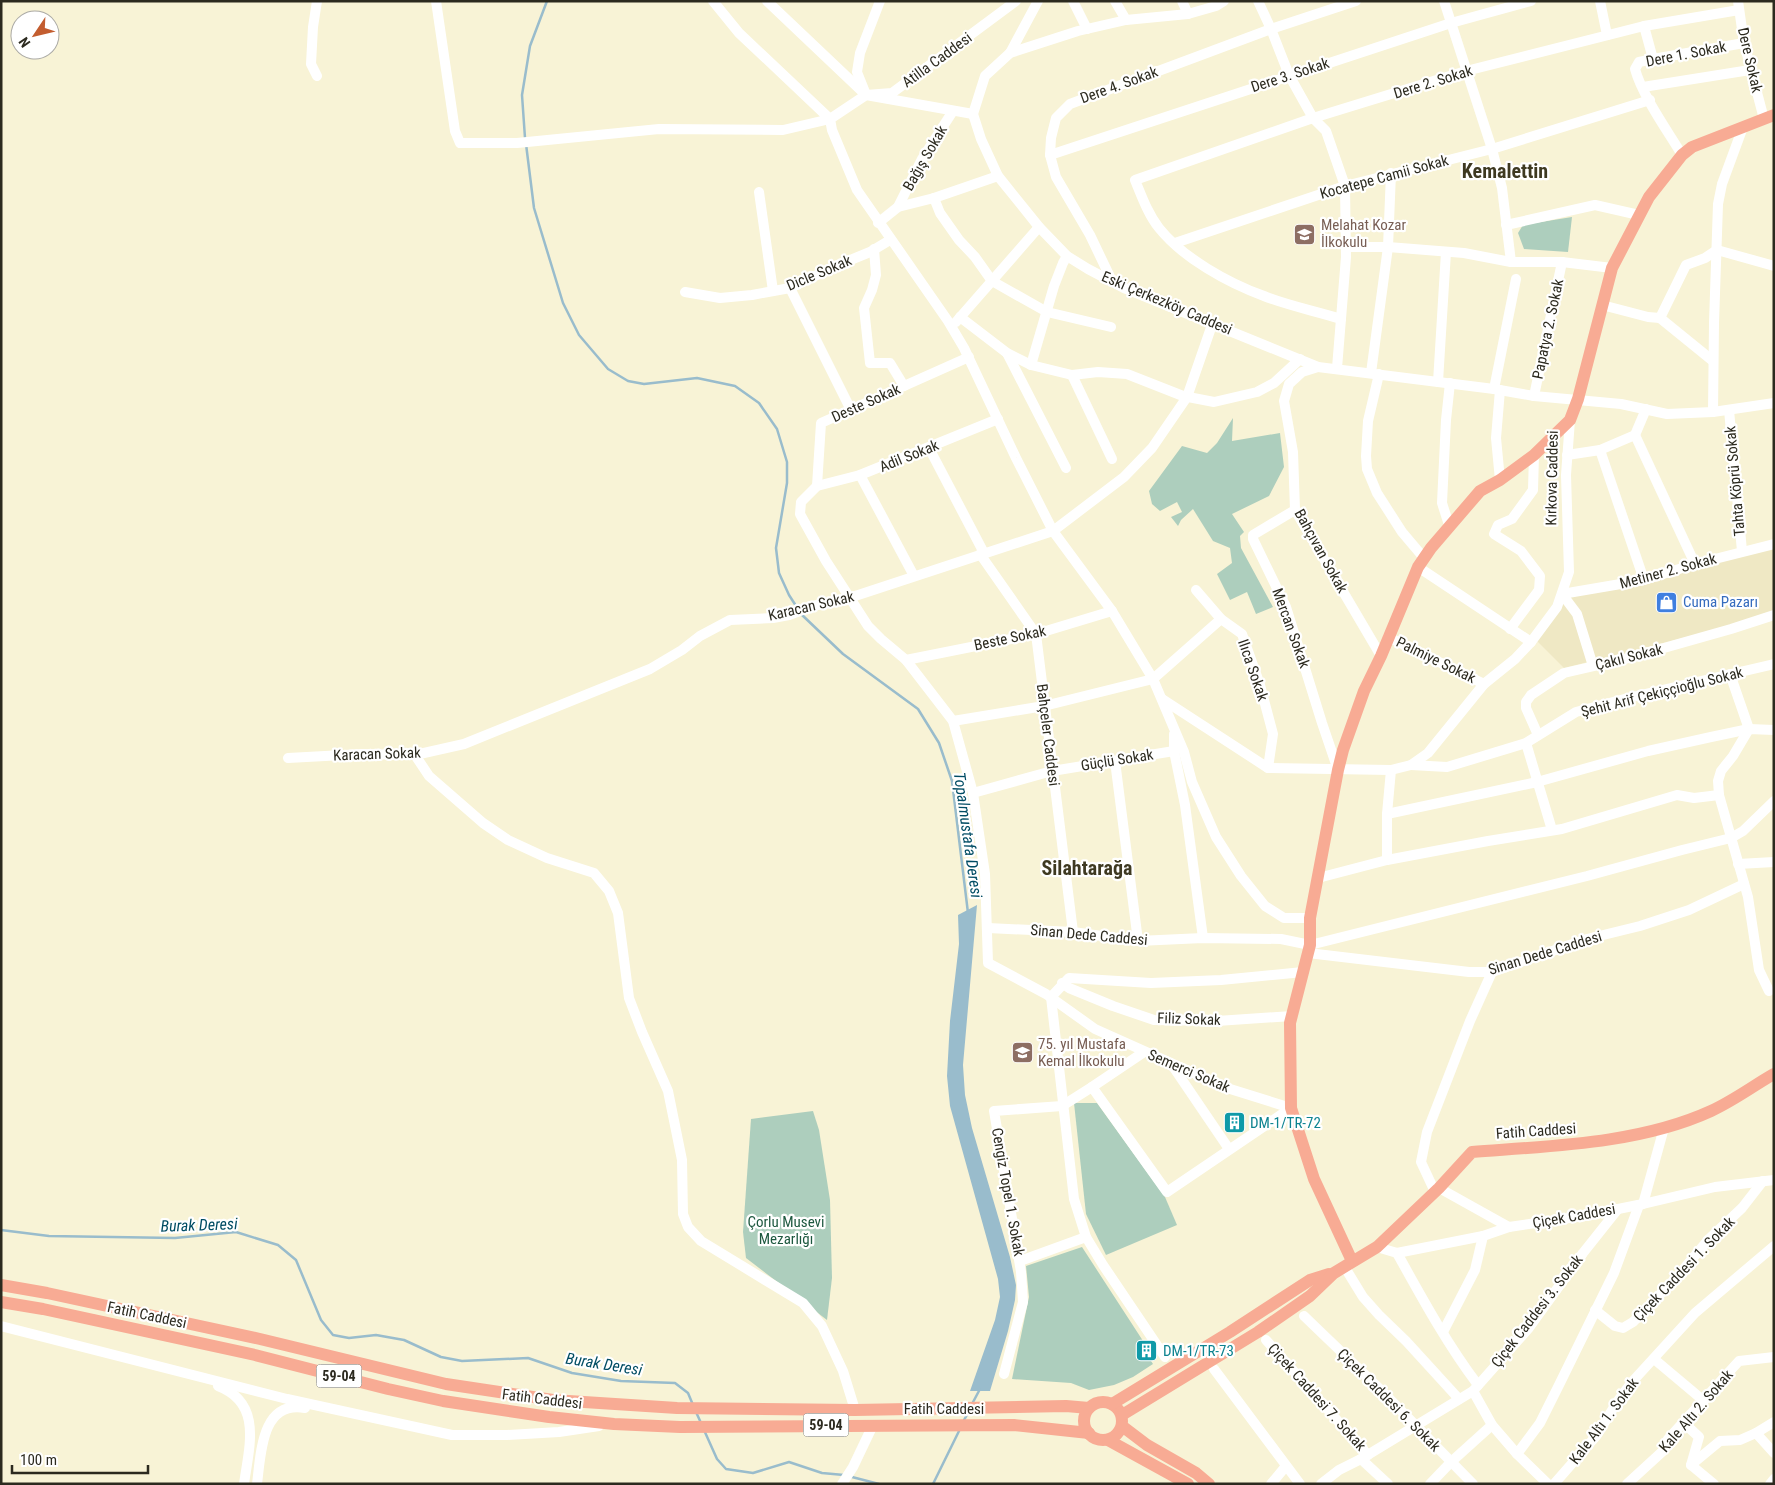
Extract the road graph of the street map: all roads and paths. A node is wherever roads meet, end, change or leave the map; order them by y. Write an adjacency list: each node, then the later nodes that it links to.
1 (318, 1): 31 (street)
2 (436, 1): 39 (street)
3 (713, 1): 39 (street)
4 (767, 1): 33 (street)
5 (880, 1): 33 (street)
6 (1016, 1): 33 (street, Atilla Caddesi)
7 (1038, 1): 26 (street)
8 (1074, 1): 22 (street)
9 (1115, 1): 19 (street)
10 (1182, 1): 18 (street)
11 (1224, 1): 18 (street)
12 (1258, 1): 23 (street)
13 (1356, 1): 23 (street, Dere 4. Sokak)
14 (1444, 1): 20 (street)
15 (1532, 1): 20 (street, Dere 3. Sokak)
16 (1600, 1): 24 (street)
17 (1738, 6): 21 (street, Dere 2. Sokak); 25 (street, Dere Sokak)
18 (1188, 14): 19 (street)
19 (1126, 20): 22 (street)
20 (1451, 23): 29 (street); 30 (street, Dere 3. Sokak)
21 (1644, 26): 24 (street, Dere 2. Sokak); 27 (street)
22 (1087, 29): 26 (street)
23 (1271, 29): 30 (street); 42 (street, Dere 4. Sokak)
24 (1606, 35): 29 (street, Dere 2. Sokak)
25 (1744, 43): 27 (street, Dere 1. Sokak); 28 (street, Dere Sokak)
26 (1010, 53): 36 (street)
27 (1654, 59): 32 (street, Dere 1. Sokak)
28 (1750, 70): 32 (street); 37 (street, Dere Sokak)
29 (1466, 71): 38 (street, Dere 2. Sokak); 41 (street)
30 (1289, 75): 38 (street); 42 (street, Dere 3. Sokak)
31 (317, 76)
32 (1643, 86): 34 (street, Dere 1. Sokak)
33 (866, 95): 35 (street); 39 (street)
34 (1650, 100): 41 (street, Kocatepe Camii Sokak); 43 (street)
35 (953, 111): 36 (street); 49 (street, Bağış Sokak)
36 (973, 114): 45 (street, Eski Çerkezköy Caddesi)
37 (1769, 117): 40 (main road, Kırkova Caddesi)
38 (1313, 118): 46 (street); 55 (street, Dere 2. Sokak)
39 (830, 119): 51 (street)
40 (1743, 127): 43 (main road, Kırkova Caddesi); 59 (street)
41 (1492, 149): 44 (street, Kocatepe Camii Sokak); 52 (street)
42 (1050, 155): 68 (street, Dere 4. Sokak)
43 (1682, 155): 50 (main road, Kırkova Caddesi)
44 (1391, 173): 46 (street, Kocatepe Camii Sokak); 57 (street)
45 (998, 176): 48 (street); 53 (street, Eski Çerkezköy Caddesi)
46 (1345, 186): 55 (street, Kocatepe Camii Sokak); 56 (street)
47 (759, 192): 70 (street)
48 (934, 198): 49 (street); 67 (street)
49 (898, 207): 51 (street)
50 (1639, 215): 52 (street); 65 (main road, Kırkova Caddesi)
51 (878, 223): 54 (street)
52 (1506, 225): 62 (street)
53 (1039, 227): 61 (street, Eski Çerkezköy Caddesi); 67 (street)
54 (890, 240): 58 (street, Dicle Sokak); 78 (street)
55 (1175, 243): 76 (street)
56 (1346, 247): 57 (street); 76 (street)
57 (1388, 247): 60 (street); 87 (street)
58 (874, 250): 69 (street, Dicle Sokak); 91 (street)
59 (1717, 250): 64 (street); 75 (street); 83 (street)
60 (1446, 252): 62 (street); 89 (street)
61 (1067, 256): 68 (street, Eski Çerkezköy Caddesi); 73 (street)
62 (1511, 262): 63 (street)
63 (1562, 262): 65 (street); 93 (street, Papatya 2. Sokak)
64 (1774, 266)
65 (1612, 268): 72 (main road, Kırkova Caddesi)
66 (1516, 279): 92 (street)
67 (992, 281): 73 (street); 74 (street)
68 (1112, 281): 77 (street, Eski Çerkezköy Caddesi)
69 (790, 288): 70 (street, Dicle Sokak); 98 (street)
70 (773, 291): 71 (street, Dicle Sokak)
71 (685, 292)
72 (1602, 305): 75 (street); 95 (main road, Kırkova Caddesi)
73 (1047, 312): 79 (street); 84 (street)
74 (960, 317): 78 (street); 80 (street)
75 (1660, 318): 83 (street)
76 (1341, 319): 86 (street)
77 (1213, 322): 82 (street, Eski Çerkezköy Caddesi); 94 (street, Karacan Sokak)
78 (951, 327): 81 (street)
79 (1111, 328)
80 (1007, 353): 84 (street); 109 (street)
81 (969, 357): 91 (street, Deste Sokak); 101 (street)
82 (1300, 359): 85 (street, Eski Çerkezköy Caddesi); 94 (street)
83 (1714, 361): 100 (street)
84 (1031, 365): 88 (street)
85 (1318, 366): 86 (street, Eski Çerkezköy Caddesi); 113 (street, Bahçıvan Sokak)
86 (1337, 368): 87 (street, Eski Çerkezköy Caddesi)
87 (1375, 373): 89 (street, Eski Çerkezköy Caddesi); 119 (street)
88 (1072, 375): 94 (street); 108 (street)
89 (1438, 382): 90 (street, Eski Çerkezköy Caddesi)
90 (1450, 383): 92 (street, Eski Çerkezköy Caddesi); 114 (street)
91 (904, 386): 98 (street, Deste Sokak)
92 (1497, 390): 93 (street, Eski Çerkezköy Caddesi); 111 (street)
93 (1534, 396): 95 (street, Eski Çerkezköy Caddesi)
94 (1187, 397): 115 (street, Karacan Sokak)
95 (1578, 399): 97 (street); 102 (main road, Kırkova Caddesi)
96 (1774, 403): 99 (street)
97 (1646, 409): 100 (street); 103 (street)
98 (851, 410): 112 (street, Deste Sokak)
99 (1729, 410): 100 (street); 117 (street, Tahta Köprü Sokak)
100 (1713, 412)
101 (998, 419): 104 (street, Adil Sokak); 115 (street)
102 (1570, 420): 106 (main road); 107 (street, Kırkova Caddesi)
103 (1635, 435): 105 (street); 120 (street)
104 (928, 448): 110 (street, Adil Sokak); 118 (street, Bahçeler Caddesi)
105 (1600, 450): 107 (street); 122 (street)
106 (1534, 455): 111 (main road); 129 (street)
107 (1567, 455): 124 (street, Kırkova Caddesi)
108 (1112, 459)
109 (1066, 468)
110 (860, 475): 112 (street, Adil Sokak); 121 (street)
111 (1500, 480): 114 (main road)
112 (818, 486): 125 (street)
113 (1295, 510): 133 (street, Bahçıvan Sokak); 154 (street, Mercan Sokak)
114 (1450, 526): 119 (main road)
115 (1053, 531): 118 (street, Karacan Sokak); 126 (street)
116 (1774, 544): 117 (street, Metiner 2. Sokak)
117 (1742, 551): 120 (street, Metiner 2. Sokak)
118 (982, 553): 121 (street, Karacan Sokak); 130 (street, Bahçeler Caddesi)
119 (1421, 563): 129 (street); 131 (main road)
120 (1695, 564): 122 (street, Metiner 2. Sokak)
121 (914, 576): 125 (street, Karacan Sokak)
122 (1644, 580): 124 (street, Metiner 2. Sokak)
123 (1196, 590): 128 (street, Ilıca Sokak)
124 (1562, 594): 132 (street, Kırkova Caddesi); 136 (street)
125 (849, 598): 134 (street); 149 (street, Karacan Sokak)
126 (1112, 611): 130 (street, Beste Sokak); 138 (street)
127 (1774, 615): 136 (street, Çakıl Sokak)
128 (1221, 619): 138 (street); 153 (street, Ilıca Sokak)
129 (1510, 629): 132 (street)
130 (1036, 634): 134 (street, Beste Sokak); 141 (street, Bahçeler Caddesi)
131 (1388, 637): 133 (main road); 139 (street, Palmiye Sokak)
132 (1531, 642): 139 (street, Kırkova Caddesi)
133 (1381, 656): 154 (main road)
134 (906, 660): 142 (street)
135 (1774, 664): 137 (street, Şehit Arif Çekiççioğlu Sokak)
136 (1593, 666): 146 (street, Çakıl Sokak)
137 (1730, 674): 144 (street); 146 (street, Şehit Arif Çekiççioğlu Sokak)
138 (1153, 679): 140 (street); 141 (street)
139 (1484, 684): 152 (street, Kırkova Caddesi)
140 (1162, 699): 143 (street); 153 (street)
141 (1044, 706): 142 (street); 156 (street, Bahçeler Caddesi)
142 (953, 721): 158 (street)
143 (1174, 729): 148 (street); 169 (street)
144 (1749, 729): 145 (street); 157 (street); 159 (street)
145 (1774, 730)
146 (1538, 735): 147 (street, Şehit Arif Çekiççioğlu Sokak)
147 (1526, 743): 152 (street, Şehit Arif Çekiççioğlu Sokak); 157 (street)
148 (1174, 751): 151 (street, Güçlü Sokak); 172 (street)
149 (415, 755): 150 (street, Karacan Sokak); 225 (street)
150 (288, 758)
151 (1114, 761): 156 (street, Güçlü Sokak); 173 (street)
152 (1412, 765): 155 (street, Kırkova Caddesi)
153 (1268, 768): 154 (street, Kırkova Caddesi)
154 (1338, 770): 155 (street, Kırkova Caddesi); 167 (main road)
155 (1392, 770): 161 (street)
156 (1052, 771): 158 (street, Güçlü Sokak); 171 (street, Bahçeler Caddesi)
157 (1537, 782): 161 (street); 162 (street)
158 (973, 792): 170 (street)
159 (1720, 795): 162 (street); 163 (street)
160 (1774, 801): 163 (street)
161 (1387, 814): 164 (street)
162 (1552, 830): 164 (street)
163 (1731, 838): 166 (street); 174 (street)
164 (1387, 860): 167 (street)
165 (1774, 862): 166 (street)
166 (1738, 864): 168 (street)
167 (1318, 878): 169 (main road)
168 (1744, 884): 176 (street, Sinan Dede Caddesi); 178 (street)
169 (1310, 918): 174 (main road)
170 (988, 928): 171 (street, Sinan Dede Caddesi); 181 (street, Semerci Sokak)
171 (1073, 932): 173 (street, Sinan Dede Caddesi)
172 (1203, 938): 173 (street, Sinan Dede Caddesi); 174 (street, Sinan Dede Caddesi)
173 (1138, 941)
174 (1309, 949): 175 (main road); 176 (street, Sinan Dede Caddesi)
175 (1303, 972): 179 (street); 182 (main road)
176 (1492, 972): 193 (street)
177 (1774, 974): 178 (street)
178 (1764, 981): 180 (street)
179 (1062, 983): 181 (street); 182 (street, Filiz Sokak)
180 (1769, 991)
181 (1051, 997): 183 (street, Semerci Sokak); 187 (street)
182 (1292, 1016): 188 (main road)
183 (1144, 1052): 184 (street, Semerci Sokak); 186 (street, Cengiz Topel 1. Sokak)
184 (1171, 1064): 188 (street, Semerci Sokak); 190 (street)
185 (1774, 1074): 189 (main road, Fatih Caddesi)
186 (1092, 1087): 187 (street, Cengiz Topel 1. Sokak); 190 (street)
187 (1062, 1106): 198 (street); 202 (street, Cengiz Topel 1. Sokak)
188 (1291, 1108): 190 (street); 203 (main road)
189 (1664, 1128): 193 (main road, Fatih Caddesi); 194 (street)
190 (1229, 1149)
191 (1774, 1180): 192 (street, Çiçek Caddesi)
192 (1763, 1181): 194 (street, Çiçek Caddesi); 206 (street, Çiçek Caddesi 1. Sokak)
193 (1437, 1190): 196 (street); 200 (main road, Fatih Caddesi)
194 (1641, 1204): 195 (street, Çiçek Caddesi); 206 (street)
195 (1618, 1209): 196 (street, Çiçek Caddesi); 217 (street, Çiçek Caddesi 3. Sokak)
196 (1510, 1227): 197 (street, Çiçek Caddesi)
197 (1483, 1236): 201 (street, Çiçek Caddesi); 209 (street)
198 (1086, 1237): 202 (street); 211 (street)
199 (1774, 1246): 213 (street, Kale Altı 1. Sokak)
200 (1376, 1247): 201 (street, Çiçek Caddesi); 203 (main road, Fatih Caddesi)
201 (1397, 1253): 209 (street)
202 (1020, 1261): 216 (street, Cengiz Topel 1. Sokak)
203 (1343, 1267): 218 (main road, Fatih Caddesi); 219 (street); 226 (main road, Fatih Caddesi)
204 (1, 1285): 225 (main road, Fatih Caddesi / 59-04)
205 (1, 1302): 229 (main road, Fatih Caddesi / 59-04)
206 (1595, 1310): 237 (street)
207 (1304, 1316): 231 (street, Çiçek Caddesi 6. Sokak)
208 (1, 1326): 215 (street)
209 (1443, 1332): 217 (street)
210 (1266, 1340): 238 (street, Çiçek Caddesi 7. Sokak)
211 (1165, 1357)
212 (1774, 1357): 220 (street, Kale Altı 2. Sokak)
213 (1654, 1358): 220 (street); 255 (street, Kale Altı 1. Sokak)
214 (1214, 1369): 241 (street)
215 (177, 1371): 224 (street); 243 (street)
216 (1004, 1374)
217 (1476, 1388): 219 (street, Çiçek Caddesi 3. Sokak); 232 (street)
218 (1132, 1392): 221 (main road, Fatih Caddesi); 222 (main road)
219 (1460, 1399): 231 (street, Çiçek Caddesi 3. Sokak)
220 (1704, 1401): 227 (street, Kale Altı 2. Sokak)
221 (1112, 1404): 223 (main road); 226 (main road)
222 (1066, 1406): 223 (main road, Fatih Caddesi); 225 (main road, Fatih Caddesi / 59-04)
223 (1089, 1408): 233 (main road)
224 (336, 1410): 229 (street); 244 (street)
225 (855, 1410)
226 (1122, 1420): 235 (main road); 247 (main road)
227 (1684, 1422): 240 (street); 256 (street, Kale Altı 2. Sokak)
228 (1774, 1422): 234 (street)
229 (614, 1424): 230 (main road, Fatih Caddesi / 59-04)
230 (873, 1425): 233 (main road, Fatih Caddesi / 59-04); 245 (street)
231 (1416, 1425): 238 (street, Çiçek Caddesi 3. Sokak); 239 (street, Çiçek Caddesi 6. Sokak)
232 (1492, 1425): 237 (street); 239 (street)
233 (1089, 1433): 235 (main road)
234 (1756, 1433): 236 (street); 240 (street)
235 (1108, 1440): 246 (main road)
236 (1774, 1453)
237 (1517, 1454): 254 (street)
238 (1365, 1457): 250 (street, Çiçek Caddesi 3. Sokak); 251 (street, Çiçek Caddesi 7. Sokak)
239 (1451, 1462): 252 (street); 253 (street, Çiçek Caddesi 6. Sokak)
240 (1691, 1465): 257 (street)
241 (1286, 1466): 248 (street); 249 (street)
242 (1774, 1479): 258 (street)
243 (244, 1484)
244 (257, 1484)
245 (842, 1484)
246 (1188, 1484)
247 (1209, 1484)
248 (1270, 1484)
249 (1300, 1484)
250 (1321, 1484)
251 (1388, 1484)
252 (1430, 1484)
253 (1473, 1484)
254 (1548, 1484)
255 (1554, 1484)
256 (1627, 1484)
257 (1714, 1484)
258 (1770, 1484)

